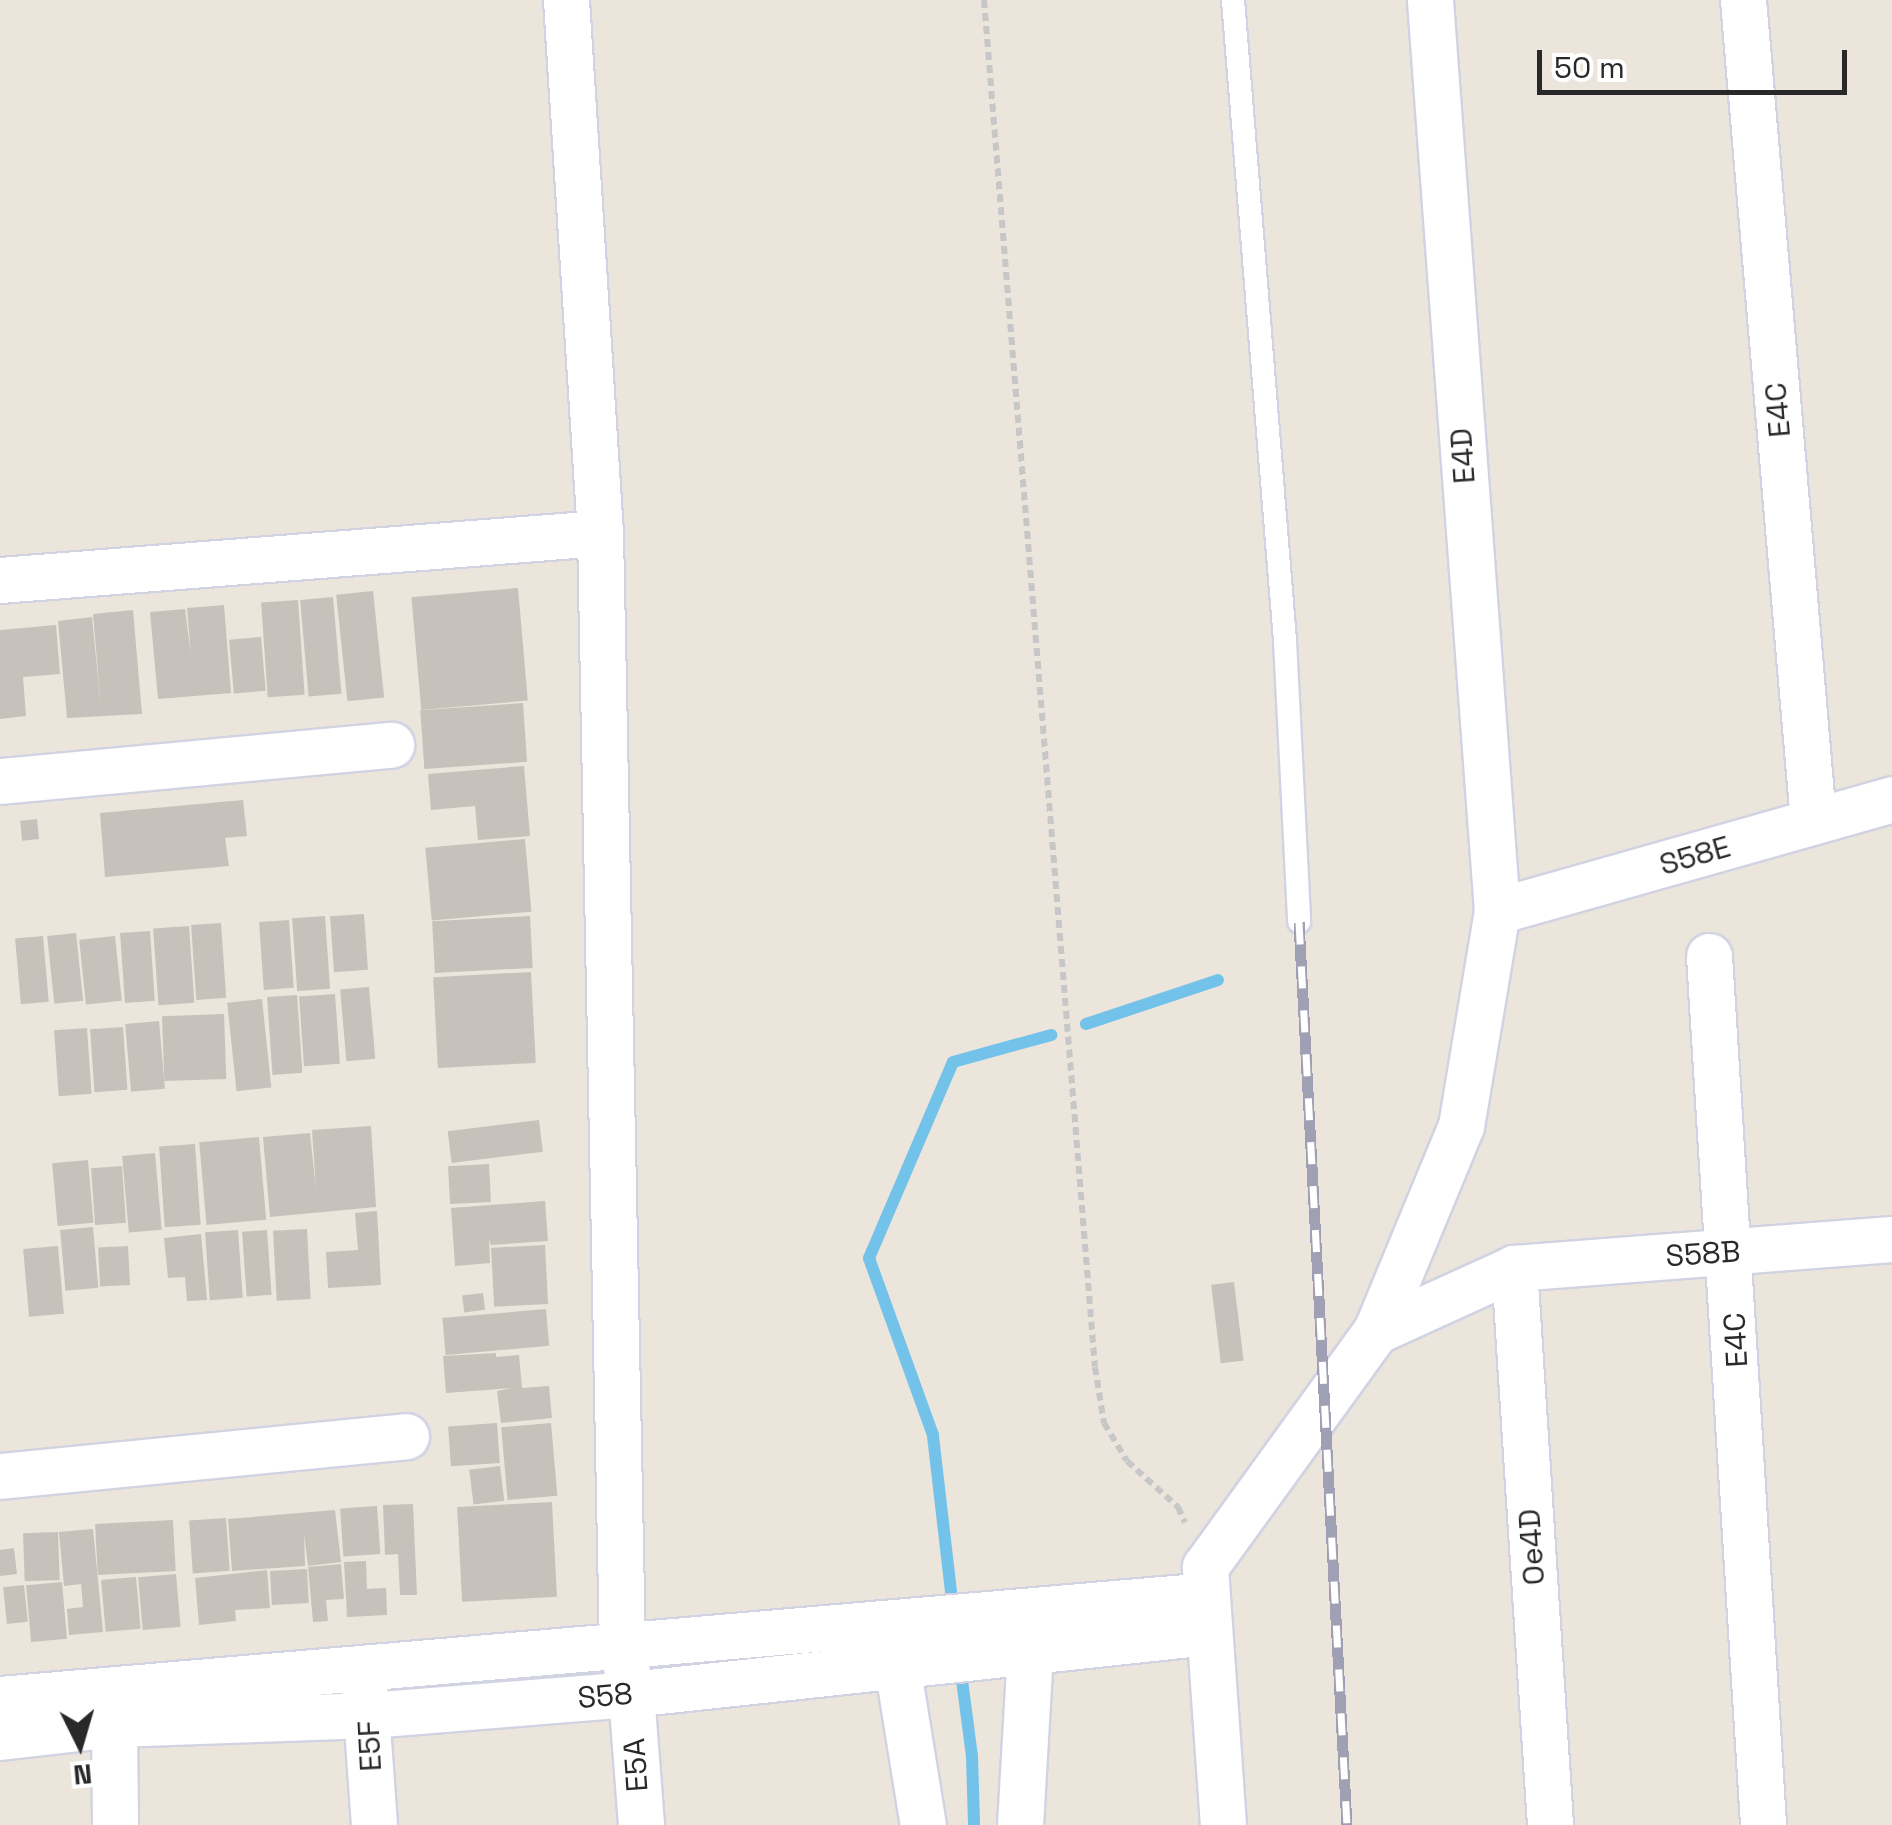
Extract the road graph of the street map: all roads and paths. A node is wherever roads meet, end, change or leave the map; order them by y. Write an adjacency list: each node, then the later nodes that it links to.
1 (566, 0): 6 (street, E5A)
2 (984, 0): 21 (path)
3 (1232, 0): 13 (lane)
4 (1430, 0): 12 (street, E4D)
5 (1743, 0): 11 (street, E4C)
6 (600, 533): 7 (street); 22 (street, E5A)
7 (0, 580)
8 (390, 746): 9 (street)
9 (0, 781)
10 (1892, 799): 11 (street, S58E)
11 (1813, 820): 12 (street, S58E)
12 (1498, 911): 18 (street)
13 (1299, 922)
14 (1709, 956): 16 (street, E4C)
15 (1892, 1239): 16 (street, S58B)
16 (1731, 1251): 17 (street, S58B); 38 (street, E4C)
17 (1514, 1268): 18 (street); 37 (street, Oe4D)
18 (1376, 1331): 21 (street)
19 (406, 1436): 20 (street)
20 (0, 1476)
21 (1207, 1598): 22 (street, S58); 23 (street, S58); 36 (street)
22 (622, 1645): 25 (street, S58); 26 (street, E5A)
23 (1030, 1650): 24 (street, S58); 35 (street)
24 (898, 1665): 26 (street, S58); 34 (street)
25 (362, 1668): 27 (street, S58); 28 (street, E5F)
26 (631, 1694): 28 (street, S58); 33 (street, E5A)
27 (0, 1699)
28 (369, 1715): 29 (street, S58); 32 (street, E5F)
29 (114, 1724): 30 (street, S58); 31 (street)
30 (0, 1736)
31 (115, 1825)
32 (374, 1825)
33 (641, 1825)
34 (923, 1825)
35 (1020, 1825)
36 (1223, 1825)
37 (1550, 1825)
38 (1763, 1825)

